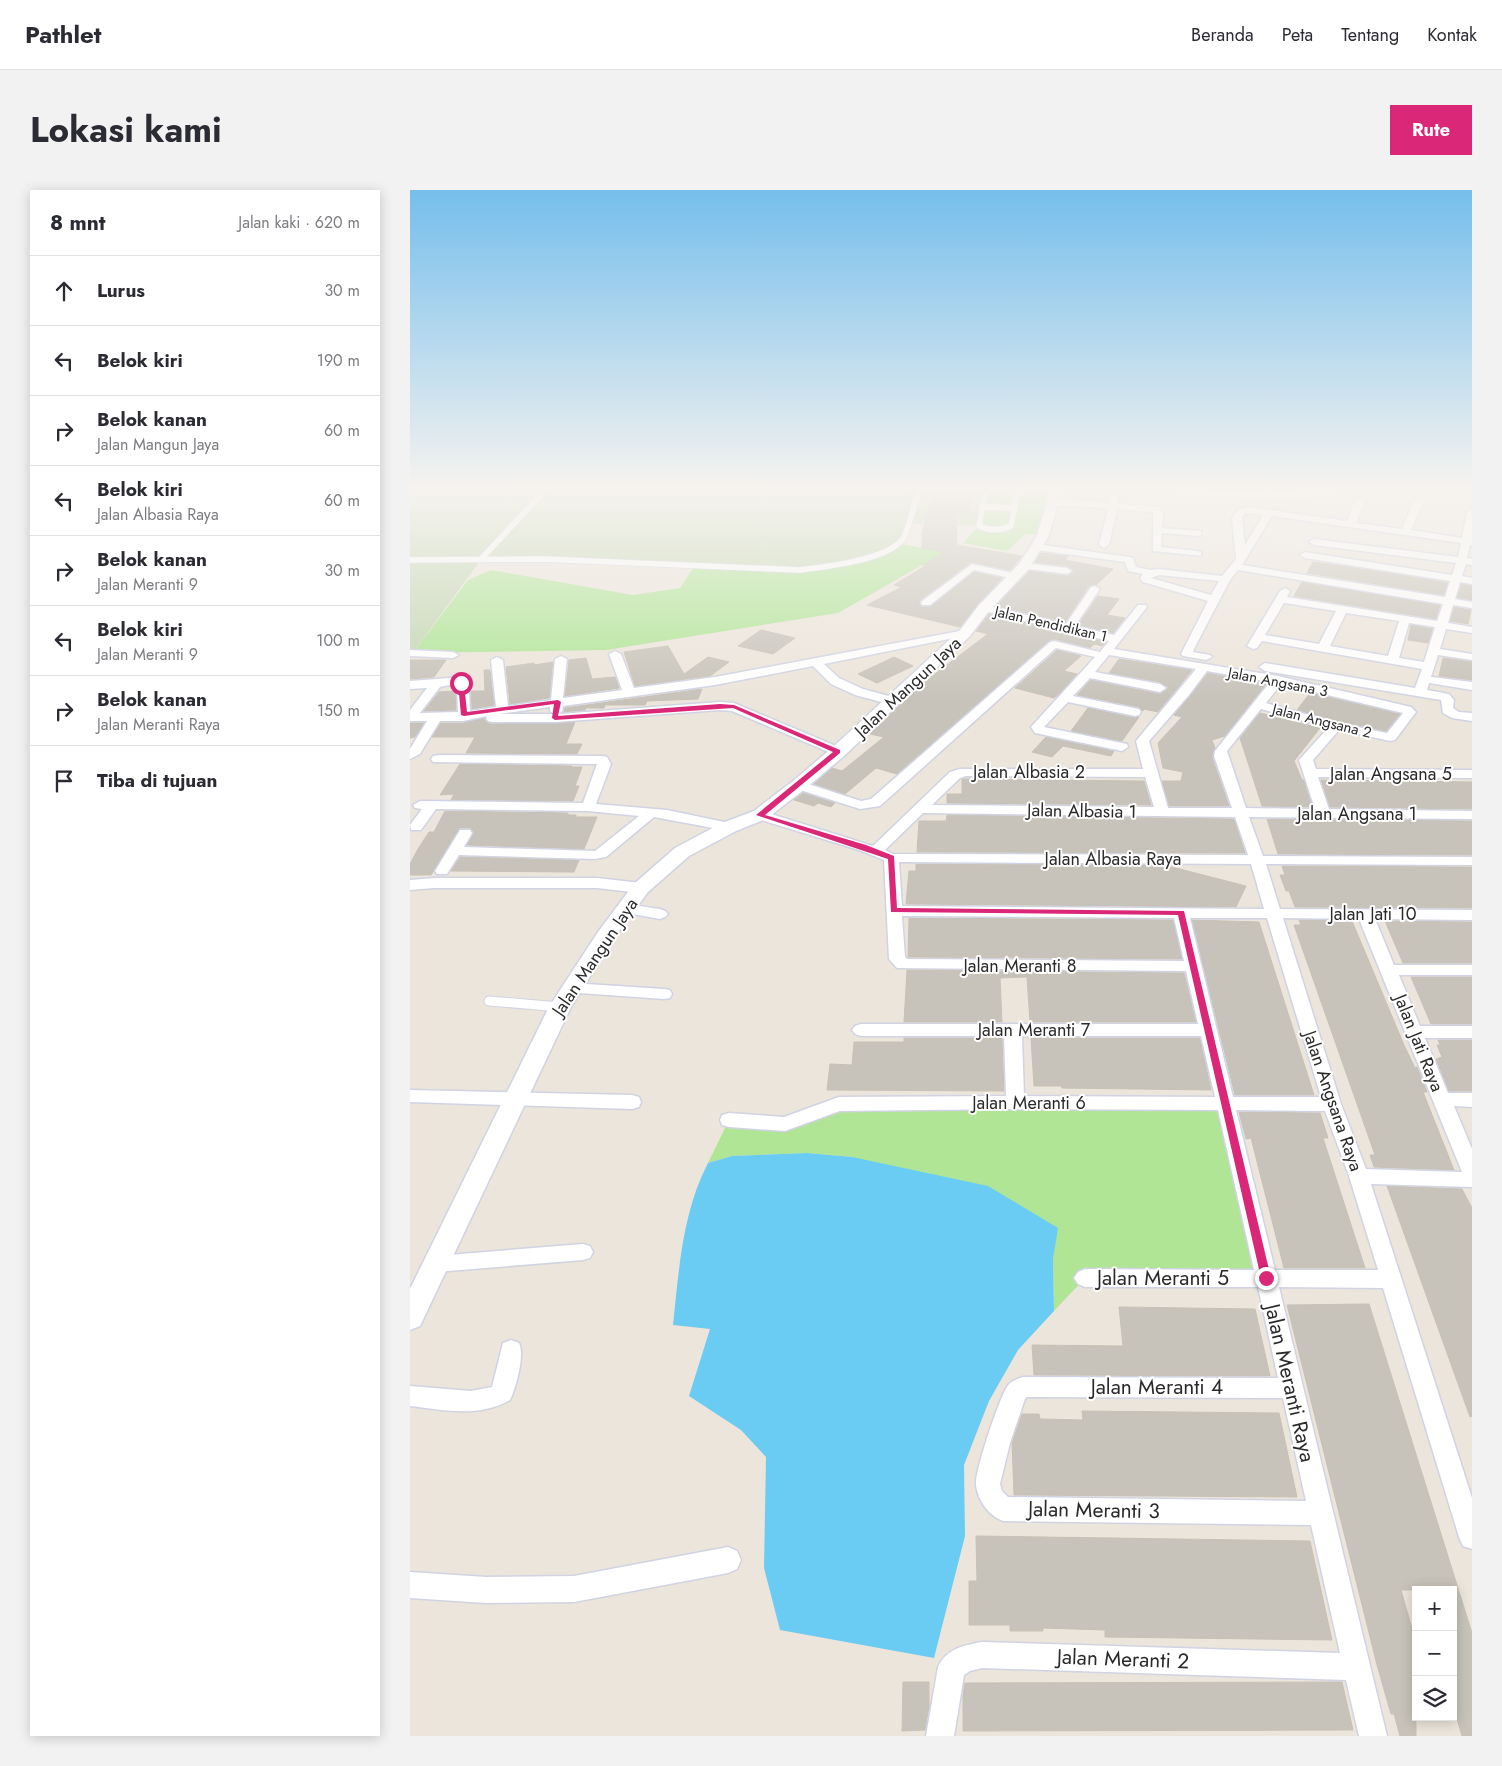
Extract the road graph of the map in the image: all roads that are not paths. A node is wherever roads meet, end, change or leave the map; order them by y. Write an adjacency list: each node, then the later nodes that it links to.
1 (866, 557): 8 (lane)
2 (1029, 557): 13 (street, Jalan Mangun Jaya)
3 (1109, 557): 14 (street)
4 (1238, 557): 11 (street)
5 (1242, 557): 11 (street)
6 (1304, 557): 15 (street)
7 (1440, 557): 10 (street)
8 (482, 558): 9 (lane)
9 (410, 560)
10 (1467, 561): 15 (street)
11 (1238, 563): 16 (street); 20 (street)
12 (1067, 570): 13 (street)
13 (1019, 571): 21 (street); 24 (street, Jalan Mangun Jaya)
14 (1151, 573): 16 (street); 19 (street)
15 (1456, 578): 17 (street); 20 (street)
16 (1226, 579): 19 (street)
17 (1472, 581)
18 (1095, 590): 28 (street)
19 (1215, 600): 52 (street)
20 (1448, 601): 22 (street); 27 (street)
21 (926, 603)
22 (1472, 605)
23 (1142, 607): 31 (street)
24 (984, 608): 28 (street, Jalan Pendidikan 1); 30 (street, Jalan Mangun Jaya)
25 (1342, 609): 26 (street); 32 (street); 32 (street)
26 (1405, 620): 27 (street); 41 (street)
27 (1441, 625): 29 (street); 33 (street)
28 (1068, 627): 31 (street, Jalan Pendidikan 1)
29 (1472, 630)
30 (965, 633): 42 (street); 55 (street, Jalan Mangun Jaya)
31 (1117, 639): 36 (street)
32 (1324, 648): 41 (street)
33 (1432, 651): 38 (street); 43 (street)
34 (410, 653): 37 (street)
35 (615, 654): 53 (street)
36 (1105, 654): 44 (street, Jalan Angsana 3); 45 (street); 74 (street, Jalan Angsana 3)
37 (453, 655)
38 (1472, 657)
39 (561, 659): 56 (street)
40 (497, 660): 58 (street)
41 (1394, 660): 43 (street)
42 (816, 662): 53 (street); 55 (street)
43 (1428, 666): 46 (street)
44 (1204, 668): 47 (street, Jalan Angsana 3); 71 (street)
45 (1088, 674): 51 (street); 54 (street)
46 (1424, 679): 50 (street); 52 (street)
47 (1278, 680): 57 (street, Jalan Angsana Raya); 66 (street, Jalan Angsana 3)
48 (410, 684): 49 (street)
49 (436, 684): 60 (street); 61 (street)
50 (1472, 686)
51 (1160, 688)
52 (1420, 693): 62 (street)
53 (630, 694): 56 (street)
54 (1066, 698): 59 (street); 67 (street)
55 (892, 701): 68 (street, Jalan Mangun Jaya)
56 (558, 702): 58 (street); 64 (street)
57 (1259, 705): 65 (street, Jalan Angsana 2); 79 (street, Jalan Angsana Raya)
58 (502, 709): 60 (street)
59 (1135, 712)
60 (458, 716): 63 (street); 64 (street)
61 (410, 717): 63 (street)
62 (1472, 717)
63 (435, 718): 69 (street)
64 (555, 718): 68 (street)
65 (1336, 726): 66 (street, Jalan Angsana 2); 72 (street)
66 (1386, 737)
67 (1122, 747)
68 (838, 752): 74 (street, Jalan Mangun Jaya)
69 (410, 755)
70 (438, 759): 75 (street)
71 (1151, 773): 76 (street, Jalan Albasia 2); 78 (street)
72 (1309, 773): 73 (street, Jalan Angsana 5); 80 (street)
73 (1472, 774)
74 (799, 784): 81 (street, Jalan Mangun Jaya)
75 (588, 807): 77 (street); 84 (street)
76 (921, 809): 78 (street, Jalan Albasia 1); 87 (street, Jalan Albasia 2)
77 (652, 812): 83 (street); 86 (street)
78 (1162, 812): 79 (street, Jalan Albasia 1)
79 (1242, 814): 80 (street, Jalan Angsana 1); 89 (street, Jalan Angsana Raya)
80 (1324, 814): 82 (street, Jalan Angsana 1)
81 (760, 815): 83 (street, Jalan Mangun Jaya); 87 (street, Jalan Albasia Raya)
82 (1472, 815)
83 (729, 827): 93 (street, Jalan Mangun Jaya)
84 (413, 832)
85 (465, 833): 86 (street)
86 (455, 851): 91 (street)
87 (875, 852): 88 (street, Jalan Albasia Raya)
88 (891, 858): 89 (street, Jalan Albasia Raya); 95 (street, Jalan Meranti 8)
89 (1257, 860): 90 (street, Jalan Albasia Raya); 98 (street, Jalan Angsana Raya)
90 (1472, 862)
91 (442, 871)
92 (410, 885): 93 (street)
93 (641, 888): 94 (street, Jalan Mangun Jaya)
94 (626, 909): 97 (street); 104 (street, Jalan Mangun Jaya)
95 (894, 911): 96 (street, Jalan Jati 10); 101 (street, Jalan Meranti 8)
96 (1181, 913): 98 (street, Jalan Jati 10); 101 (street, Jalan Meranti Raya)
97 (660, 914)
98 (1274, 914): 99 (street, Jalan Jati 10); 120 (street, Jalan Angsana Raya)
99 (1365, 914): 100 (street, Jalan Jati 10); 102 (street, Jalan Jati Raya)
100 (1472, 915)
101 (1193, 966): 110 (street, Jalan Meranti Raya)
102 (1388, 970): 103 (street); 111 (street, Jalan Jati Raya)
103 (1472, 970)
104 (571, 988): 105 (street); 107 (street, Jalan Mangun Jaya)
105 (664, 994)
106 (489, 1001): 107 (lane)
107 (560, 1007): 114 (street, Jalan Mangun Jaya)
108 (861, 1030): 109 (street, Jalan Meranti 7)
109 (1013, 1030): 110 (street, Jalan Meranti 7); 118 (street)
110 (1208, 1030): 119 (street, Jalan Meranti Raya)
111 (1415, 1032): 112 (street); 115 (street, Jalan Jati Raya)
112 (1472, 1032)
113 (410, 1096): 114 (street)
114 (516, 1098): 117 (street); 126 (street, Jalan Mangun Jaya)
115 (1442, 1100): 116 (street); 122 (street, Jalan Jati Raya)
116 (1472, 1100)
117 (632, 1102)
118 (1015, 1102): 119 (street, Jalan Meranti 6); 121 (street, Jalan Meranti 6)
119 (1225, 1104): 120 (street, Jalan Meranti 6); 128 (street, Jalan Meranti Raya)
120 (1332, 1104): 123 (street, Jalan Angsana Raya)
121 (729, 1120)
122 (1472, 1172)
123 (1359, 1176): 124 (street); 129 (street, Jalan Angsana Raya)
124 (1472, 1180)
125 (583, 1252): 126 (street)
126 (436, 1264): 130 (street, Jalan Mangun Jaya)
127 (1085, 1278): 128 (street, Jalan Meranti 5)
128 (1266, 1278): 129 (street, Jalan Meranti 5); 133 (street, Jalan Meranti Raya)
129 (1392, 1279): 136 (street, Jalan Angsana Raya)
130 (410, 1318)
131 (511, 1350): 134 (street)
132 (1023, 1387): 133 (street, Jalan Meranti 4); 135 (street, Jalan Meranti 3)
133 (1292, 1388): 135 (street, Jalan Meranti Raya)
134 (410, 1396)
135 (1321, 1513): 139 (street, Jalan Meranti Raya)
136 (1472, 1537)
137 (728, 1560): 138 (street)
138 (410, 1585)
139 (1357, 1667): 140 (street, Jalan Meranti 2); 141 (street, Jalan Meranti Raya)
140 (940, 1731)
141 (1373, 1736)

